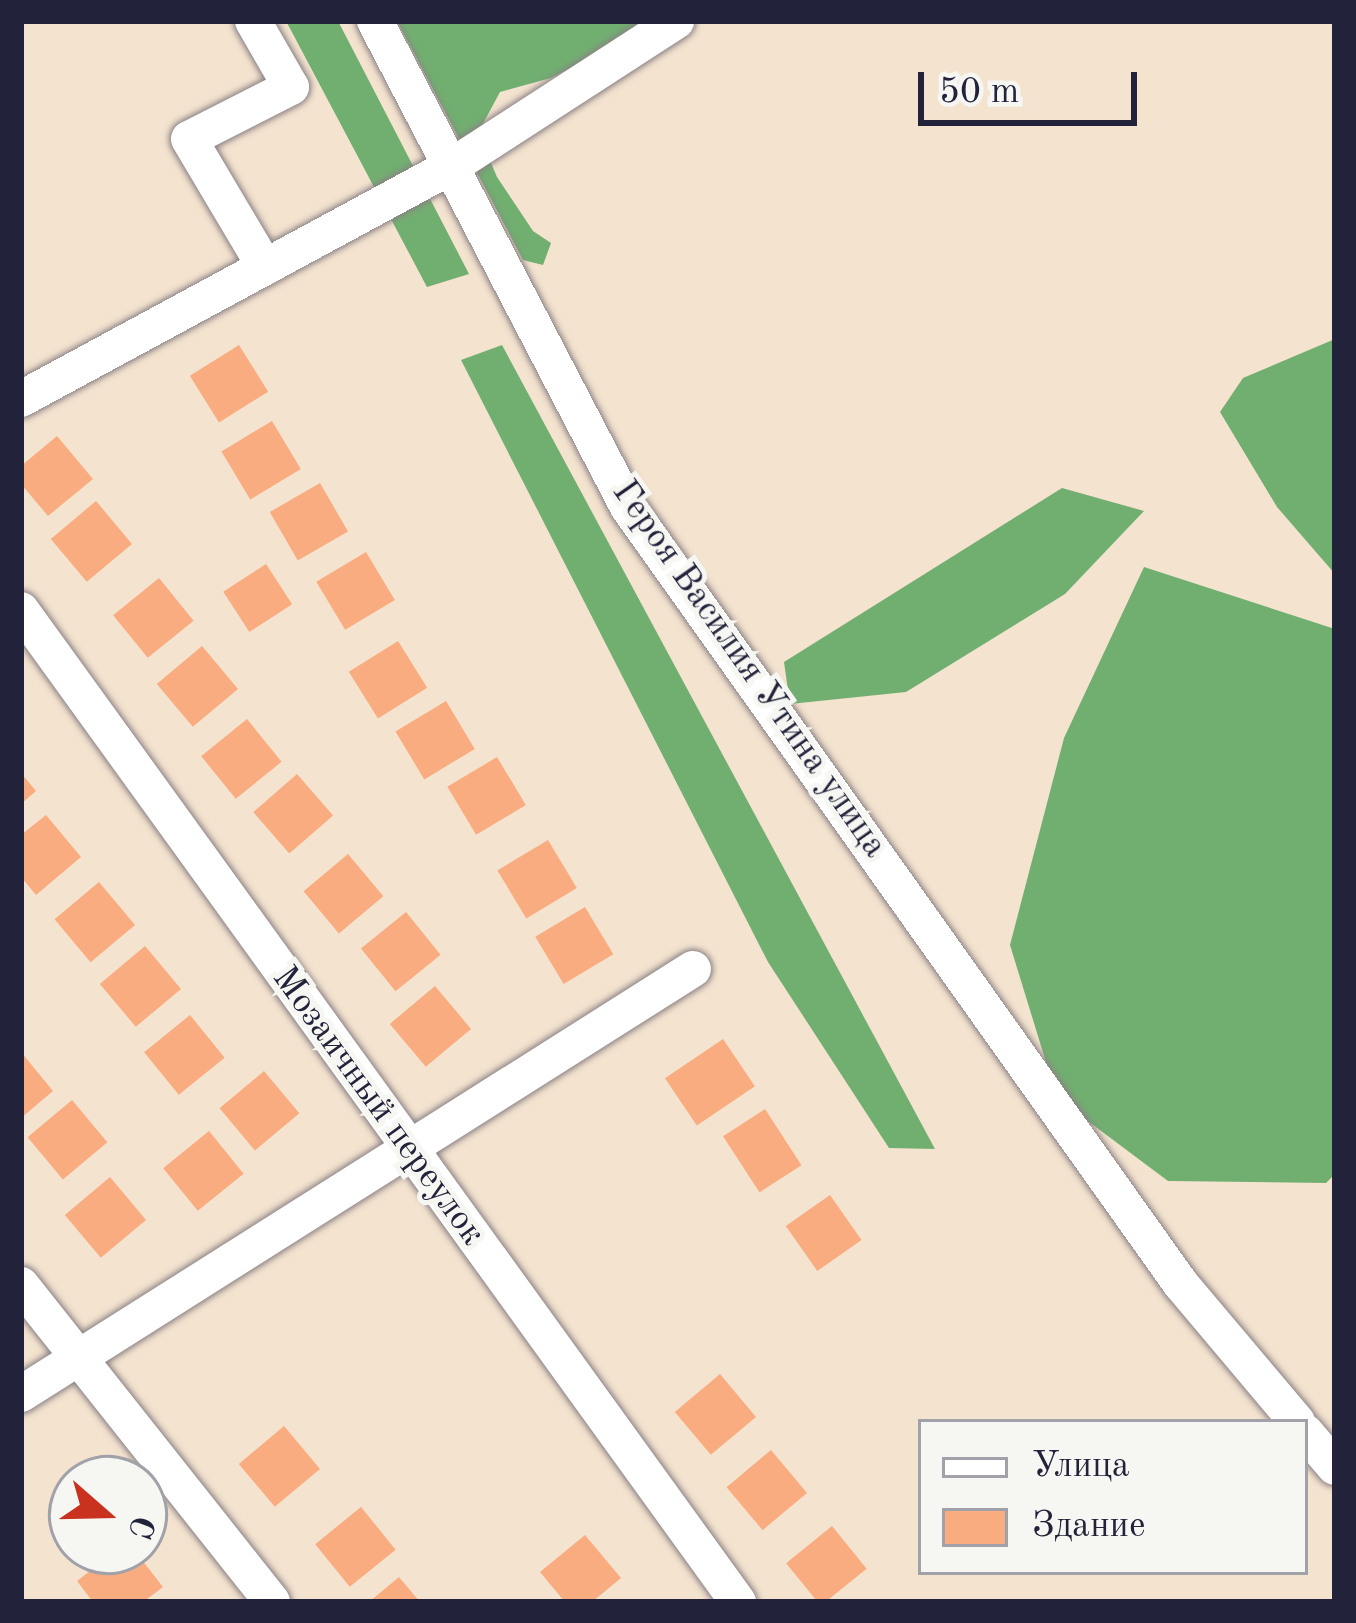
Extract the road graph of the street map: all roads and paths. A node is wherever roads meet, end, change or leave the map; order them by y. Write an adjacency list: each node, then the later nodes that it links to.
1 (253, 21): 5 (street)
2 (375, 21): 4 (street, Героя Василия Утина улица)
3 (676, 21): 4 (street)
4 (452, 166): 5 (street); 13 (street, Героя Василия Утина улица)
5 (265, 267): 6 (street)
6 (21, 399)
7 (21, 610): 9 (street, Мозаичный переулок)
8 (693, 969): 9 (street)
9 (406, 1149): 11 (street); 17 (street, Мозаичный переулок)
10 (21, 1285): 11 (street)
11 (77, 1358): 12 (street); 16 (street)
12 (21, 1394)
13 (1294, 1419)
14 (1308, 1436): 15 (street)
15 (1335, 1467)
16 (272, 1602)
17 (738, 1602)

